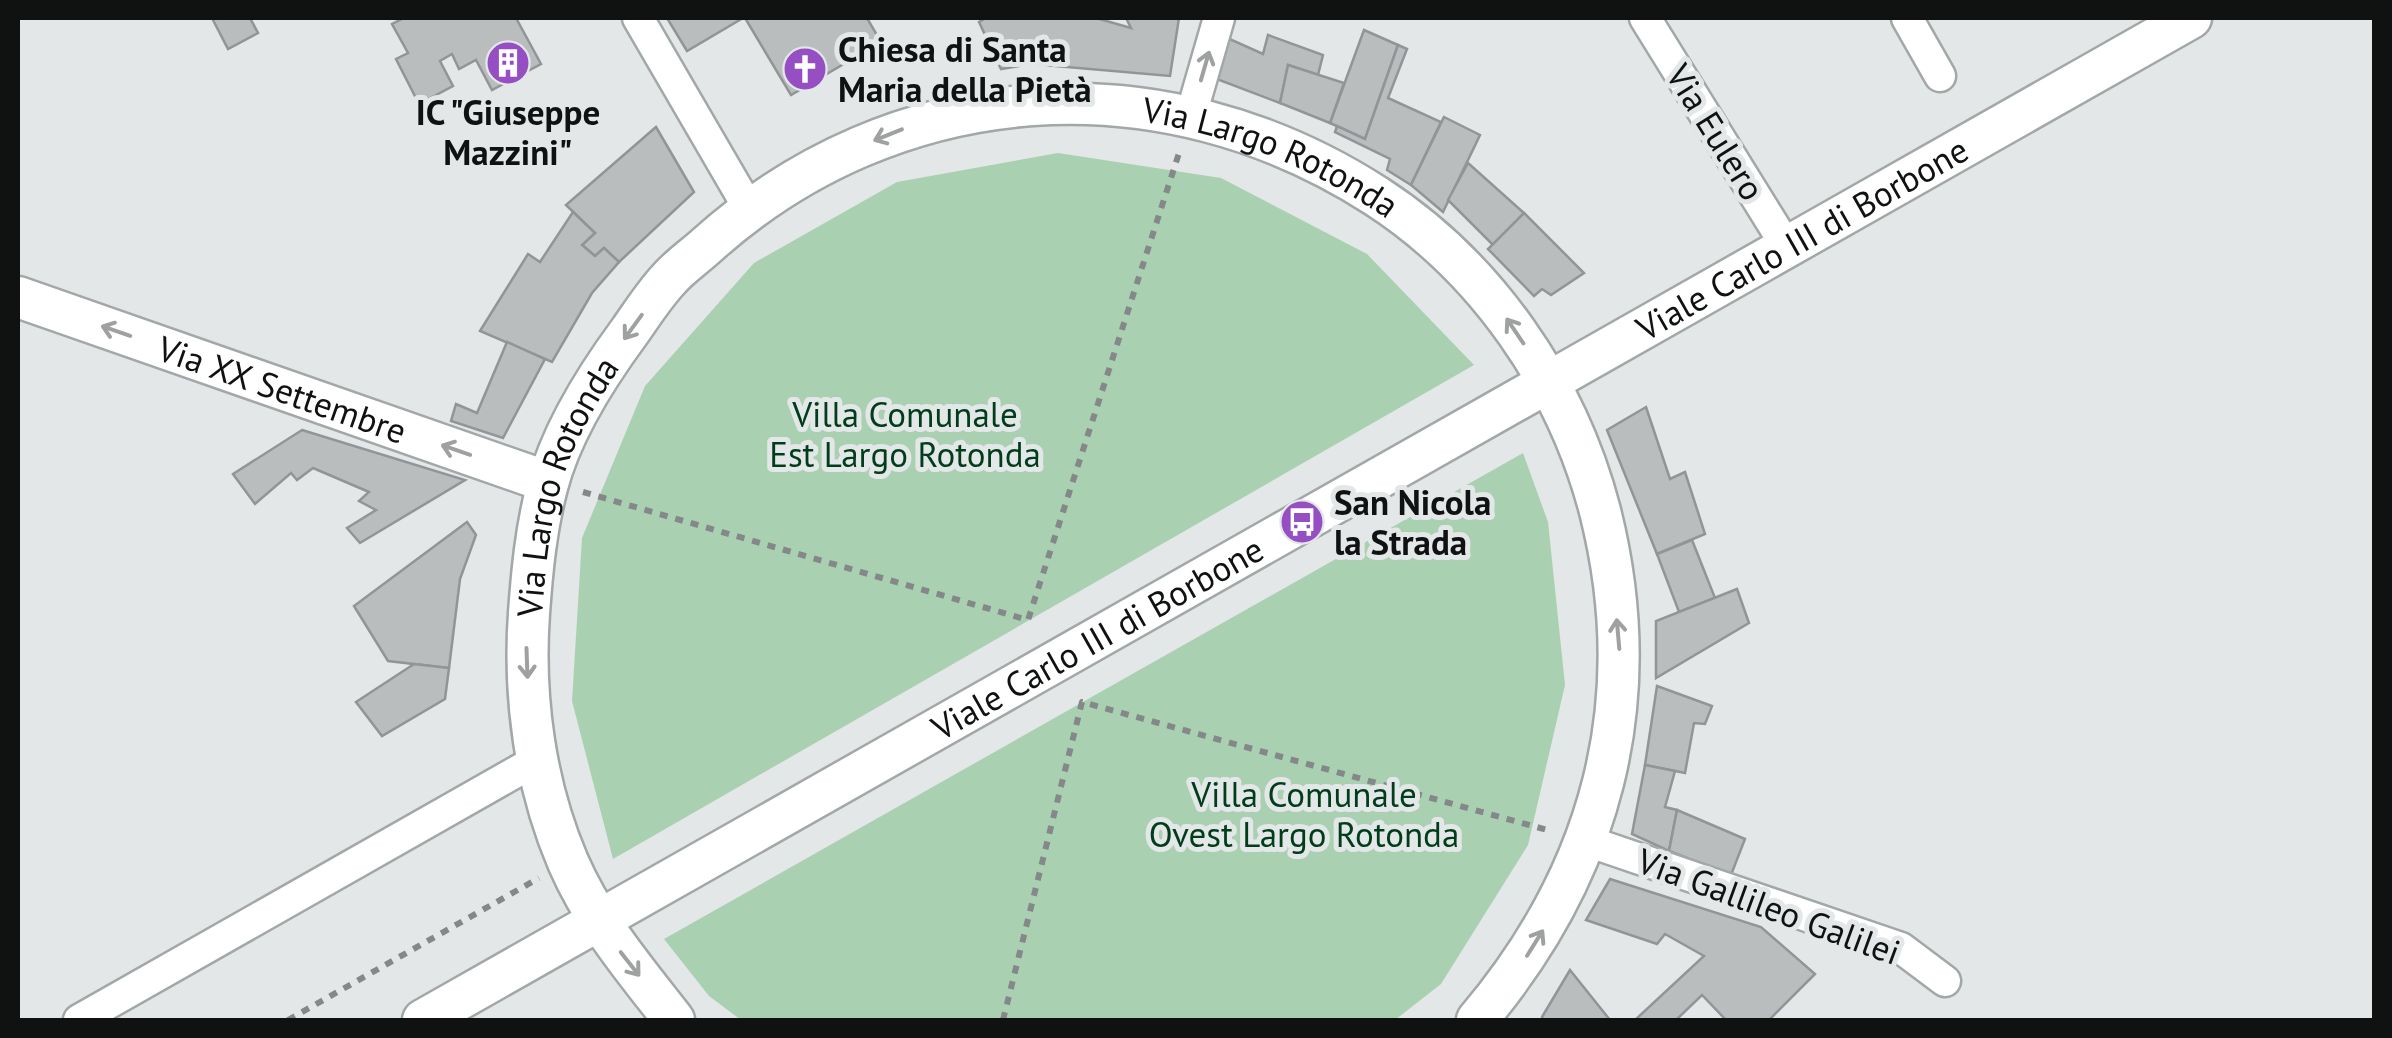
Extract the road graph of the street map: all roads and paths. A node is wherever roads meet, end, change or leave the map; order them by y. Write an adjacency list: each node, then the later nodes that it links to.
1 (638, 18): 8 (street)
2 (1219, 18): 7 (street, one-way to 2)
3 (1645, 18): 9 (street, Via Eulero)
4 (1908, 18): 6 (street)
5 (2191, 18): 9 (street, Viale Carlo III di Borbone)
6 (1940, 76)
7 (1191, 115): 8 (street, Via Largo Rotonda, one-way to 8); 11 (street, Via Largo Rotonda, one-way to 7); 12 (path)
8 (748, 208): 12 (street, Via Largo Rotonda, one-way to 12)
9 (1787, 247): 11 (street, Viale Carlo III di Borbone)
10 (18, 297): 12 (street, Via XX Settembre, one-way to 10)
11 (1550, 384): 14 (street, Via Largo Rotonda, one-way to 11); 16 (street, Viale Carlo III di Borbone)
12 (548, 482): 13 (street, Via Largo Rotonda, one-way to 13)
13 (537, 760): 15 (street, Via Largo Rotonda); 18 (street)
14 (1587, 841): 17 (street, Via Gallileo Galilei); 22 (path); 23 (street, Via Largo Rotonda, one-way to 14)
15 (568, 862): 16 (street, Via Largo Rotonda); 19 (path)
16 (598, 923): 20 (street, Viale Carlo III di Borbone); 21 (street, Via Largo Rotonda, one-way to 21)
17 (1945, 982)
18 (79, 1020)
19 (288, 1020)
20 (423, 1020)
21 (674, 1020)
22 (1002, 1020)
23 (1477, 1020)

